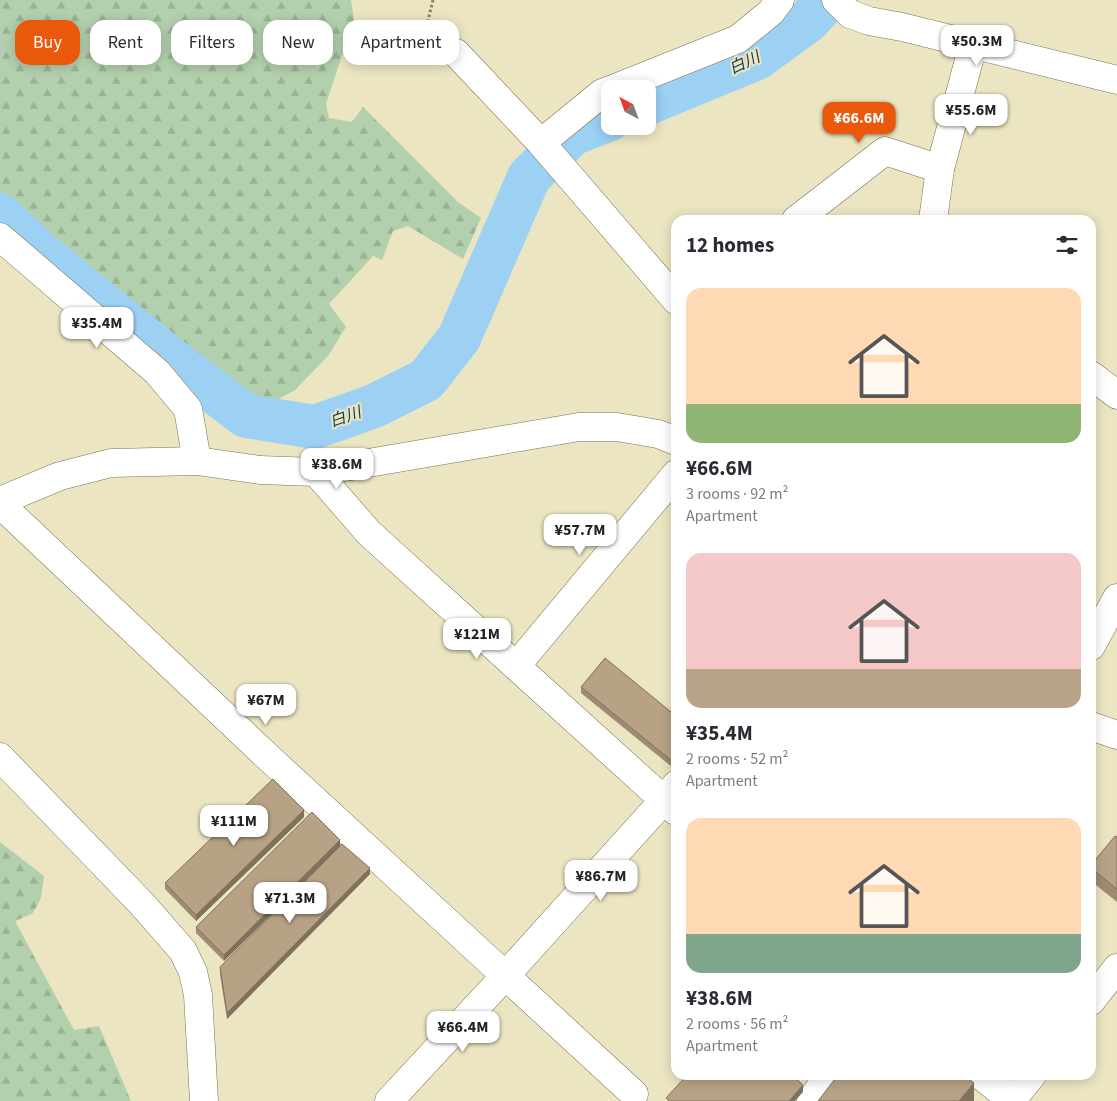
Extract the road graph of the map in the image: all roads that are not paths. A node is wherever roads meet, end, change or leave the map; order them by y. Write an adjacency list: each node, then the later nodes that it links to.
1 (780, 0): 5 (street)
2 (843, 7): 3 (street)
3 (974, 45): 6 (street); 9 (street)
4 (459, 56): 8 (street)
5 (634, 80)
6 (1117, 80)
7 (601, 94): 8 (street)
8 (541, 143): 13 (street)
9 (940, 169): 10 (street); 11 (street)
10 (802, 215)
11 (934, 215)
12 (0, 237): 17 (street)
13 (671, 294)
14 (1096, 379): 15 (street)
15 (1117, 395)
16 (671, 439): 18 (street)
17 (197, 461): 18 (street); 20 (street)
18 (316, 472): 23 (street)
19 (671, 480): 23 (street)
20 (0, 502): 30 (street)
21 (1117, 598): 22 (street)
22 (1096, 637)
23 (516, 666): 27 (street)
24 (1096, 728): 25 (street)
25 (1117, 735)
26 (0, 756): 37 (street)
27 (671, 797)
28 (671, 799): 30 (street)
29 (1117, 968): 31 (street)
30 (505, 976): 35 (street); 38 (street)
31 (1096, 995)
32 (825, 1080): 39 (street)
33 (986, 1080): 36 (street)
34 (1028, 1080): 36 (street)
35 (635, 1099)
36 (1012, 1100)
37 (204, 1101)
38 (389, 1101)
39 (810, 1101)

